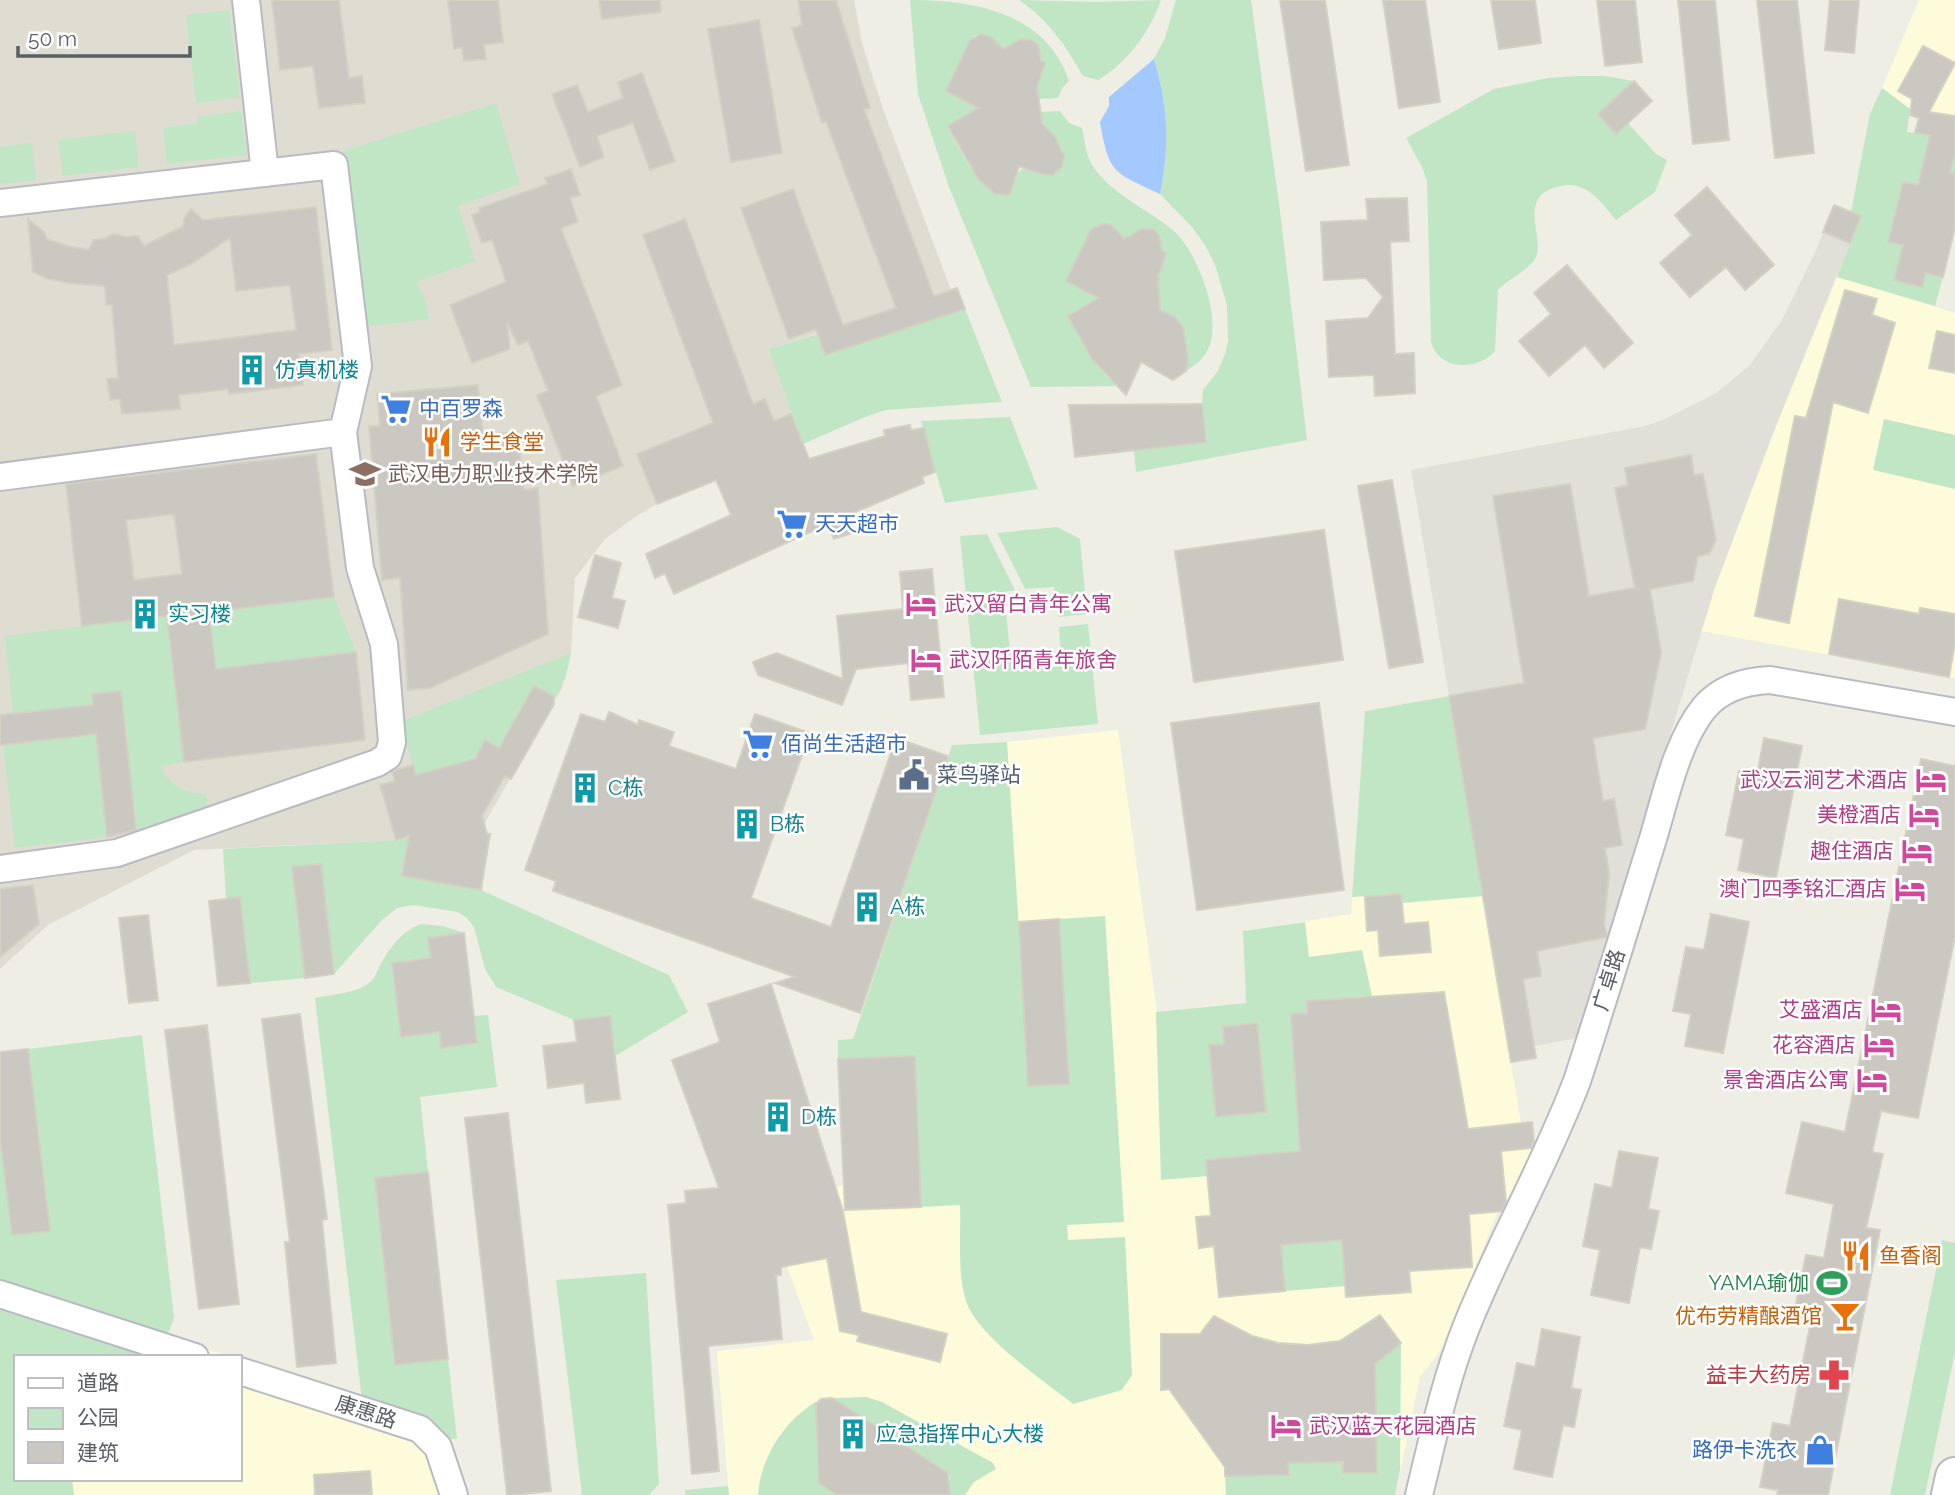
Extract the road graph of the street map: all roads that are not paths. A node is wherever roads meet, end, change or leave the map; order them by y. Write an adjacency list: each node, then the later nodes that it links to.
1 (246, 0): 2 (street)
2 (265, 173): 3 (street); 4 (street)
3 (0, 203)
4 (343, 432): 5 (street); 7 (street)
5 (0, 477)
6 (1955, 712): 13 (street, 广卓路)
7 (0, 869)
8 (0, 1294): 9 (street)
9 (189, 1355)
10 (242, 1372): 12 (street, 康惠路)
11 (1955, 1476): 14 (main road)
12 (454, 1495)
13 (1419, 1495)
14 (1951, 1495)

